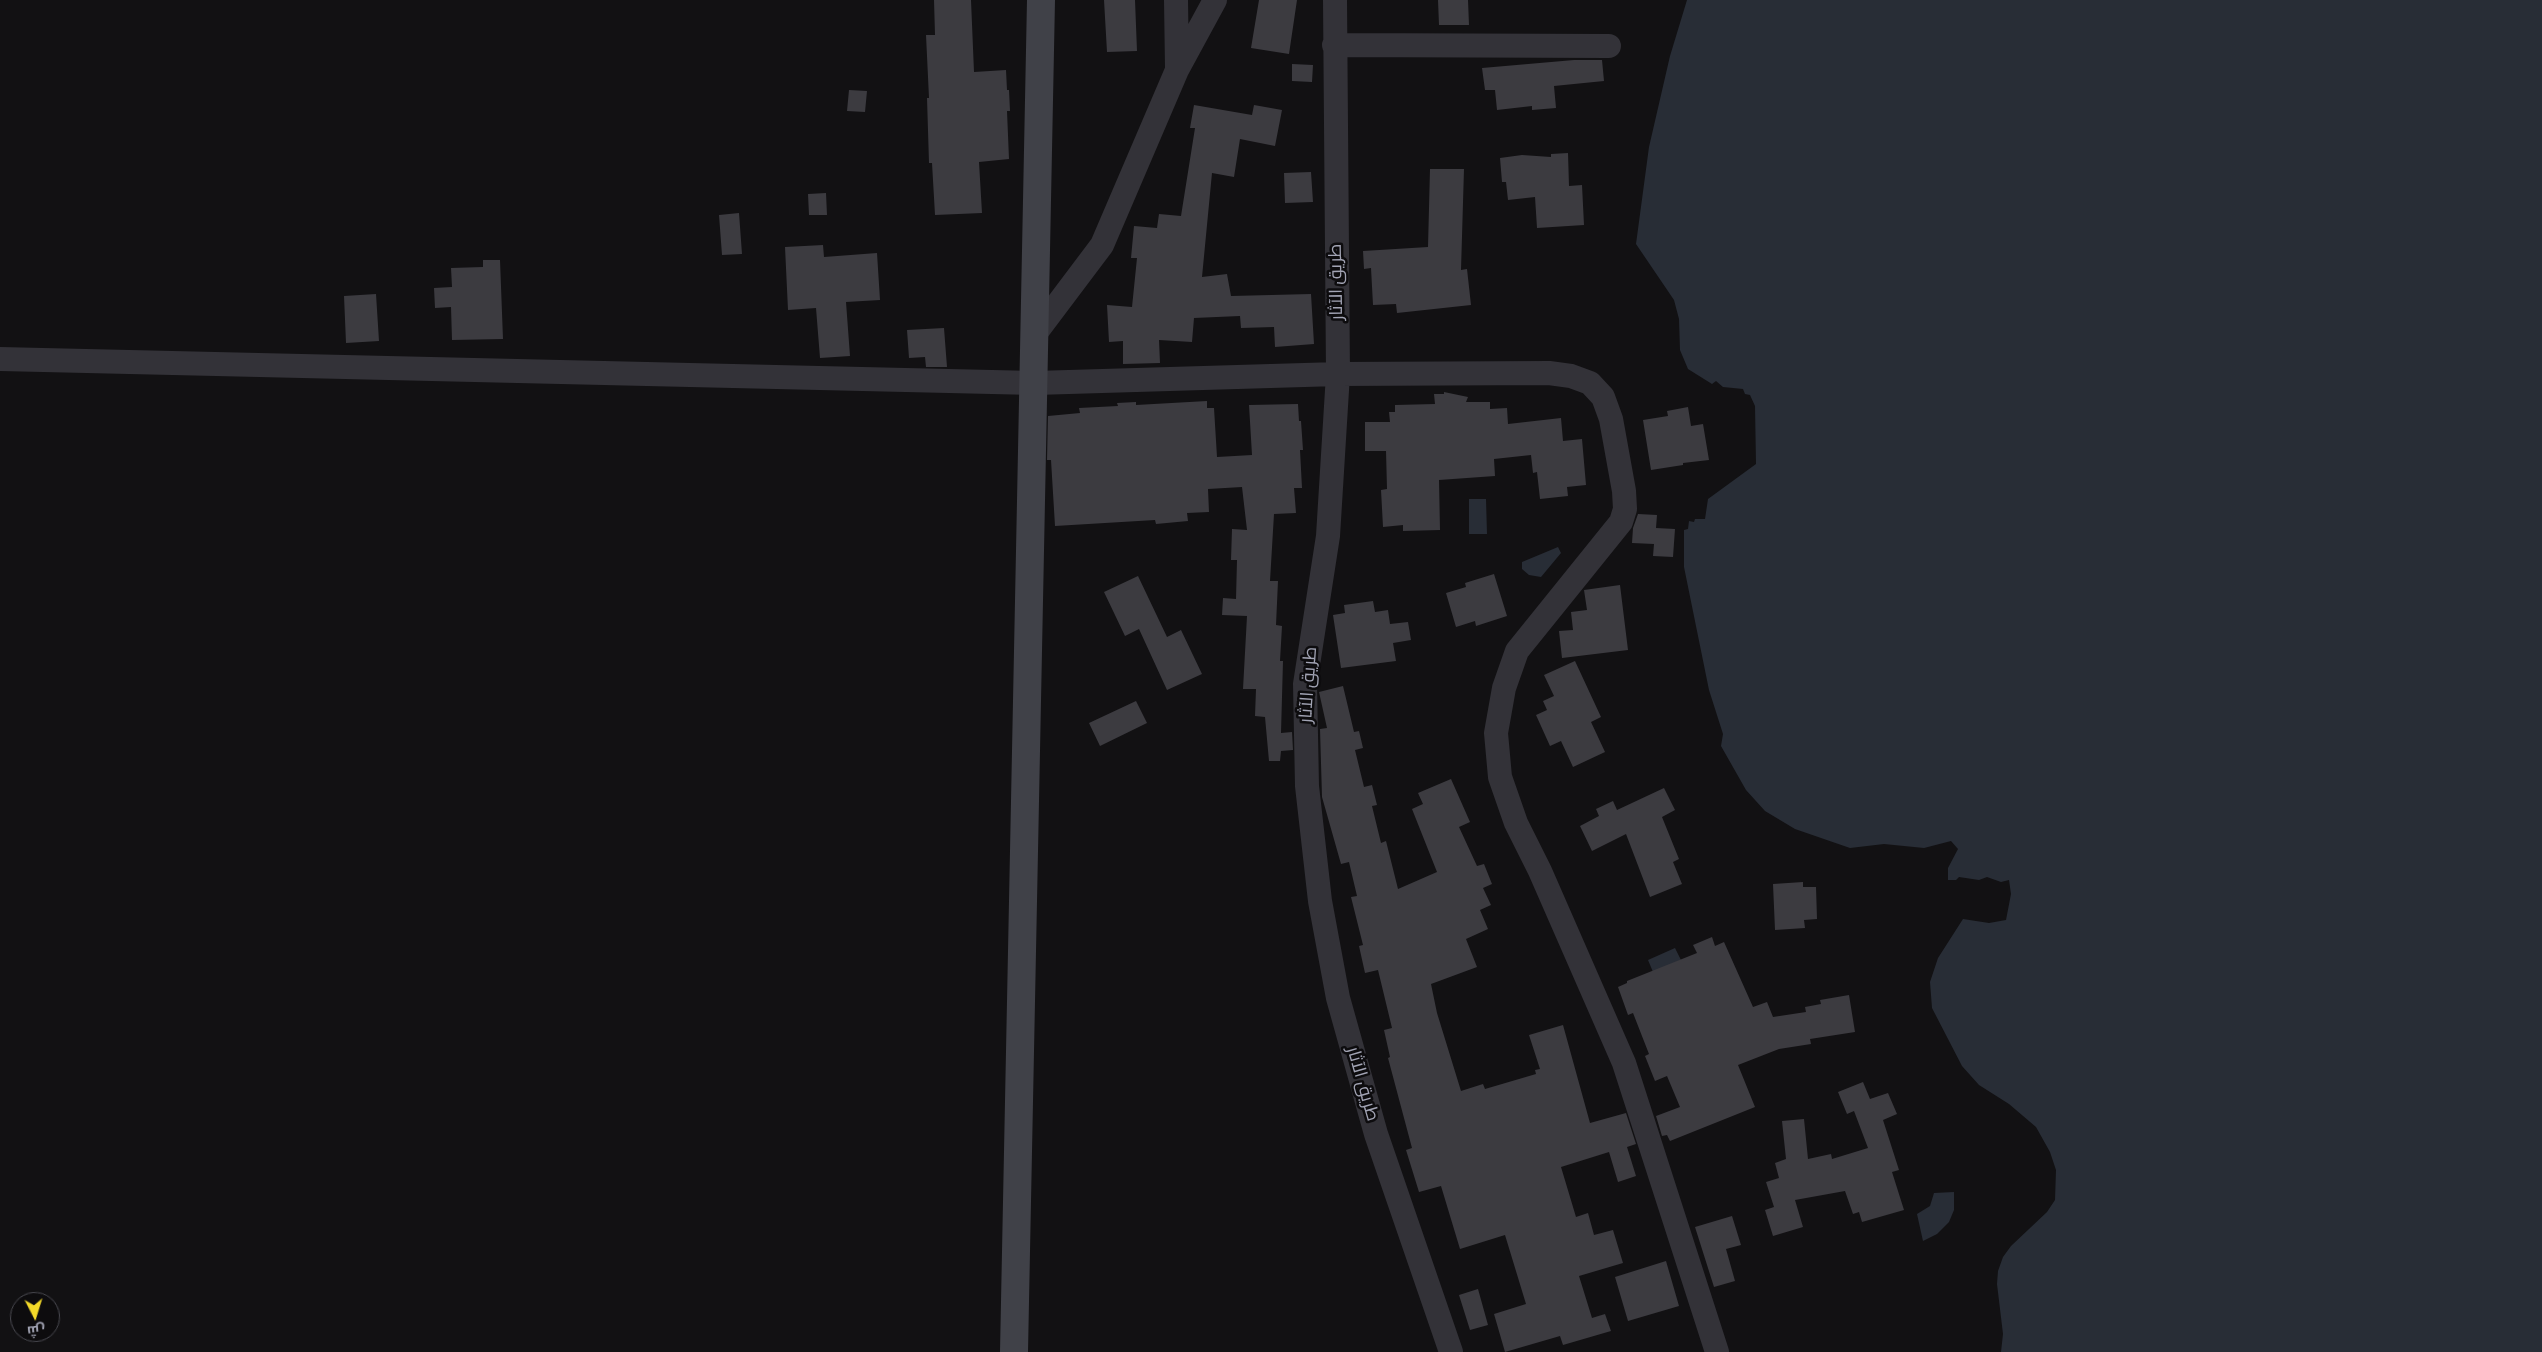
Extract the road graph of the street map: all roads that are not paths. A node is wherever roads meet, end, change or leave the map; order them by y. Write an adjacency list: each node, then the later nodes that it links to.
1 (1041, 0): 8 (main road)
2 (1176, 0): 7 (street)
3 (1335, 0): 5 (street, طريق الآثار)
4 (1213, 1): 7 (street)
5 (1334, 44): 6 (street); 10 (street, طريق الآثار)
6 (1610, 46)
7 (1177, 70): 8 (street)
8 (1036, 334): 11 (main road)
9 (0, 359): 11 (street)
10 (1338, 374): 11 (street); 13 (street, طريق الآثار); 14 (street)
11 (1035, 383): 12 (main road)
12 (1014, 1352)
13 (1451, 1352)
14 (1717, 1352)

